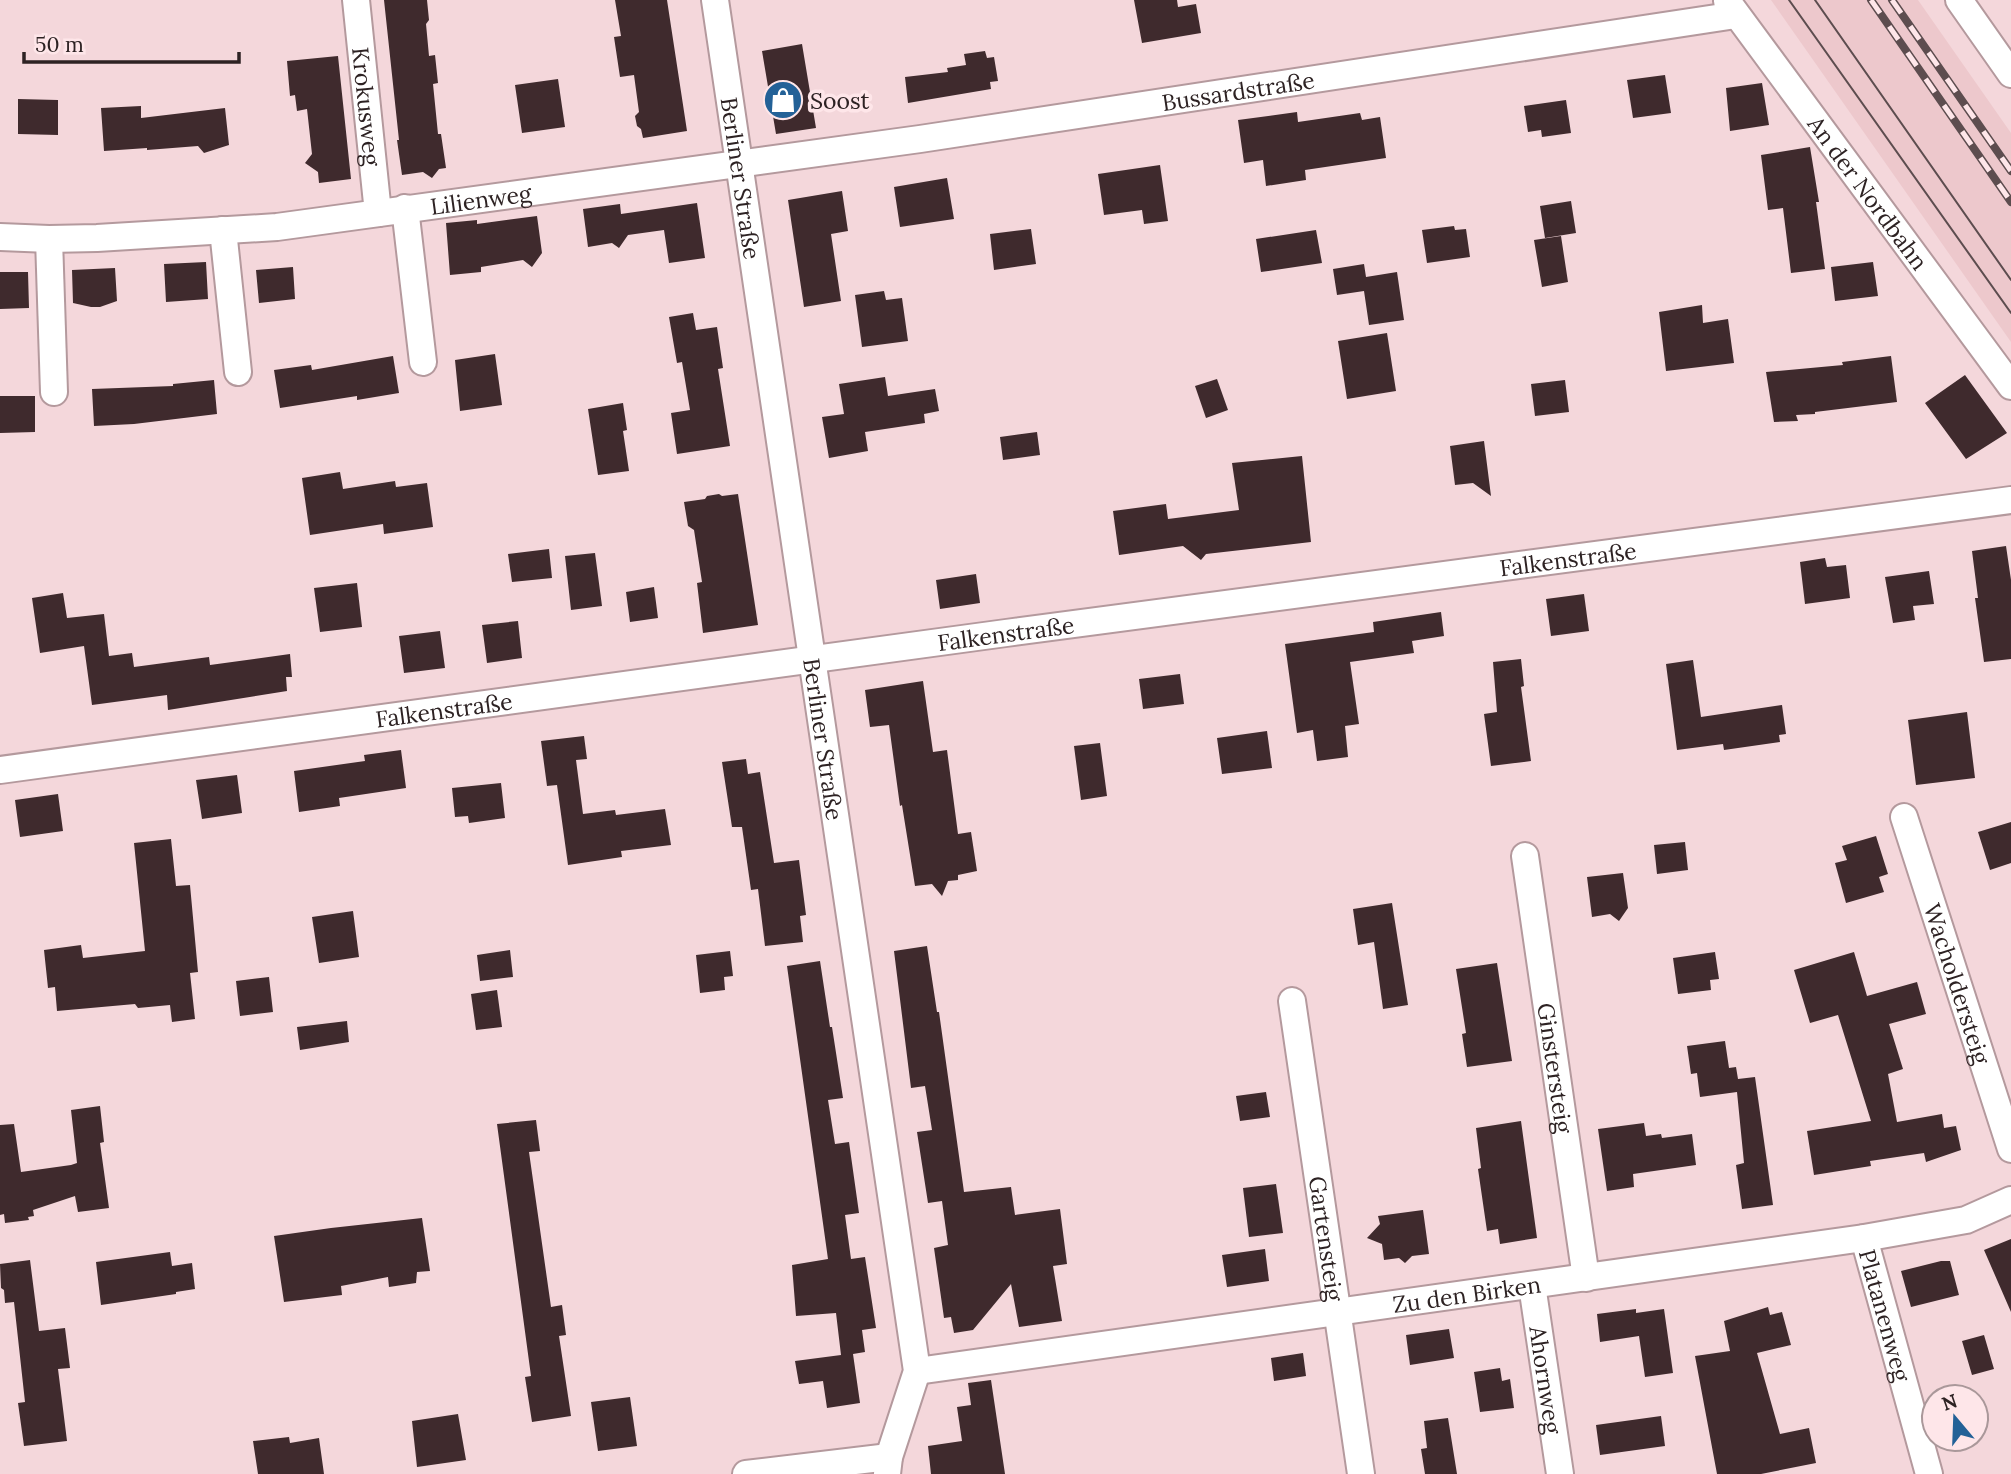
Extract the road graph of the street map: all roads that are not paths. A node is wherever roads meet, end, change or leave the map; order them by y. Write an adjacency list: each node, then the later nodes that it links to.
1 (356, 0): 8 (street, Krokusweg)
2 (715, 0): 6 (street, Berliner Straße)
3 (1959, 0): 5 (street)
4 (1731, 8): 6 (street, Bussardstraße); 14 (street, An der Nordbahn)
5 (2011, 74)
6 (739, 163): 7 (street, Lilienweg); 17 (street, Berliner Straße)
7 (405, 208): 8 (street, Lilienweg); 12 (street)
8 (378, 213): 9 (street, Lilienweg)
9 (223, 230): 11 (street, Lilienweg); 13 (street)
10 (0, 237): 11 (street, Lilienweg)
11 (49, 239): 15 (street)
12 (423, 362)
13 (238, 372)
14 (2011, 386)
15 (54, 392)
16 (2011, 500): 17 (street, Falkenstraße)
17 (812, 659): 18 (street, Falkenstraße); 28 (street, Berliner Straße)
18 (0, 770)
19 (1904, 817): 22 (street, Wacholdersteig)
20 (1525, 856): 25 (street, Ginstersteig)
21 (1292, 1001): 27 (street, Gartensteig)
22 (2011, 1149)
23 (2011, 1200): 24 (street, Zu den Birken)
24 (1864, 1238): 25 (street, Zu den Birken); 33 (street, Platanenweg)
25 (1586, 1279): 26 (street, Zu den Birken)
26 (1532, 1286): 27 (street, Zu den Birken); 32 (street, Ahornweg)
27 (1338, 1313): 28 (street, Zu den Birken); 31 (street, Gartensteig)
28 (918, 1371): 29 (street, Berliner Straße)
29 (888, 1466): 30 (street)
30 (746, 1474)
31 (1361, 1474)
32 (1560, 1474)
33 (1929, 1474)

